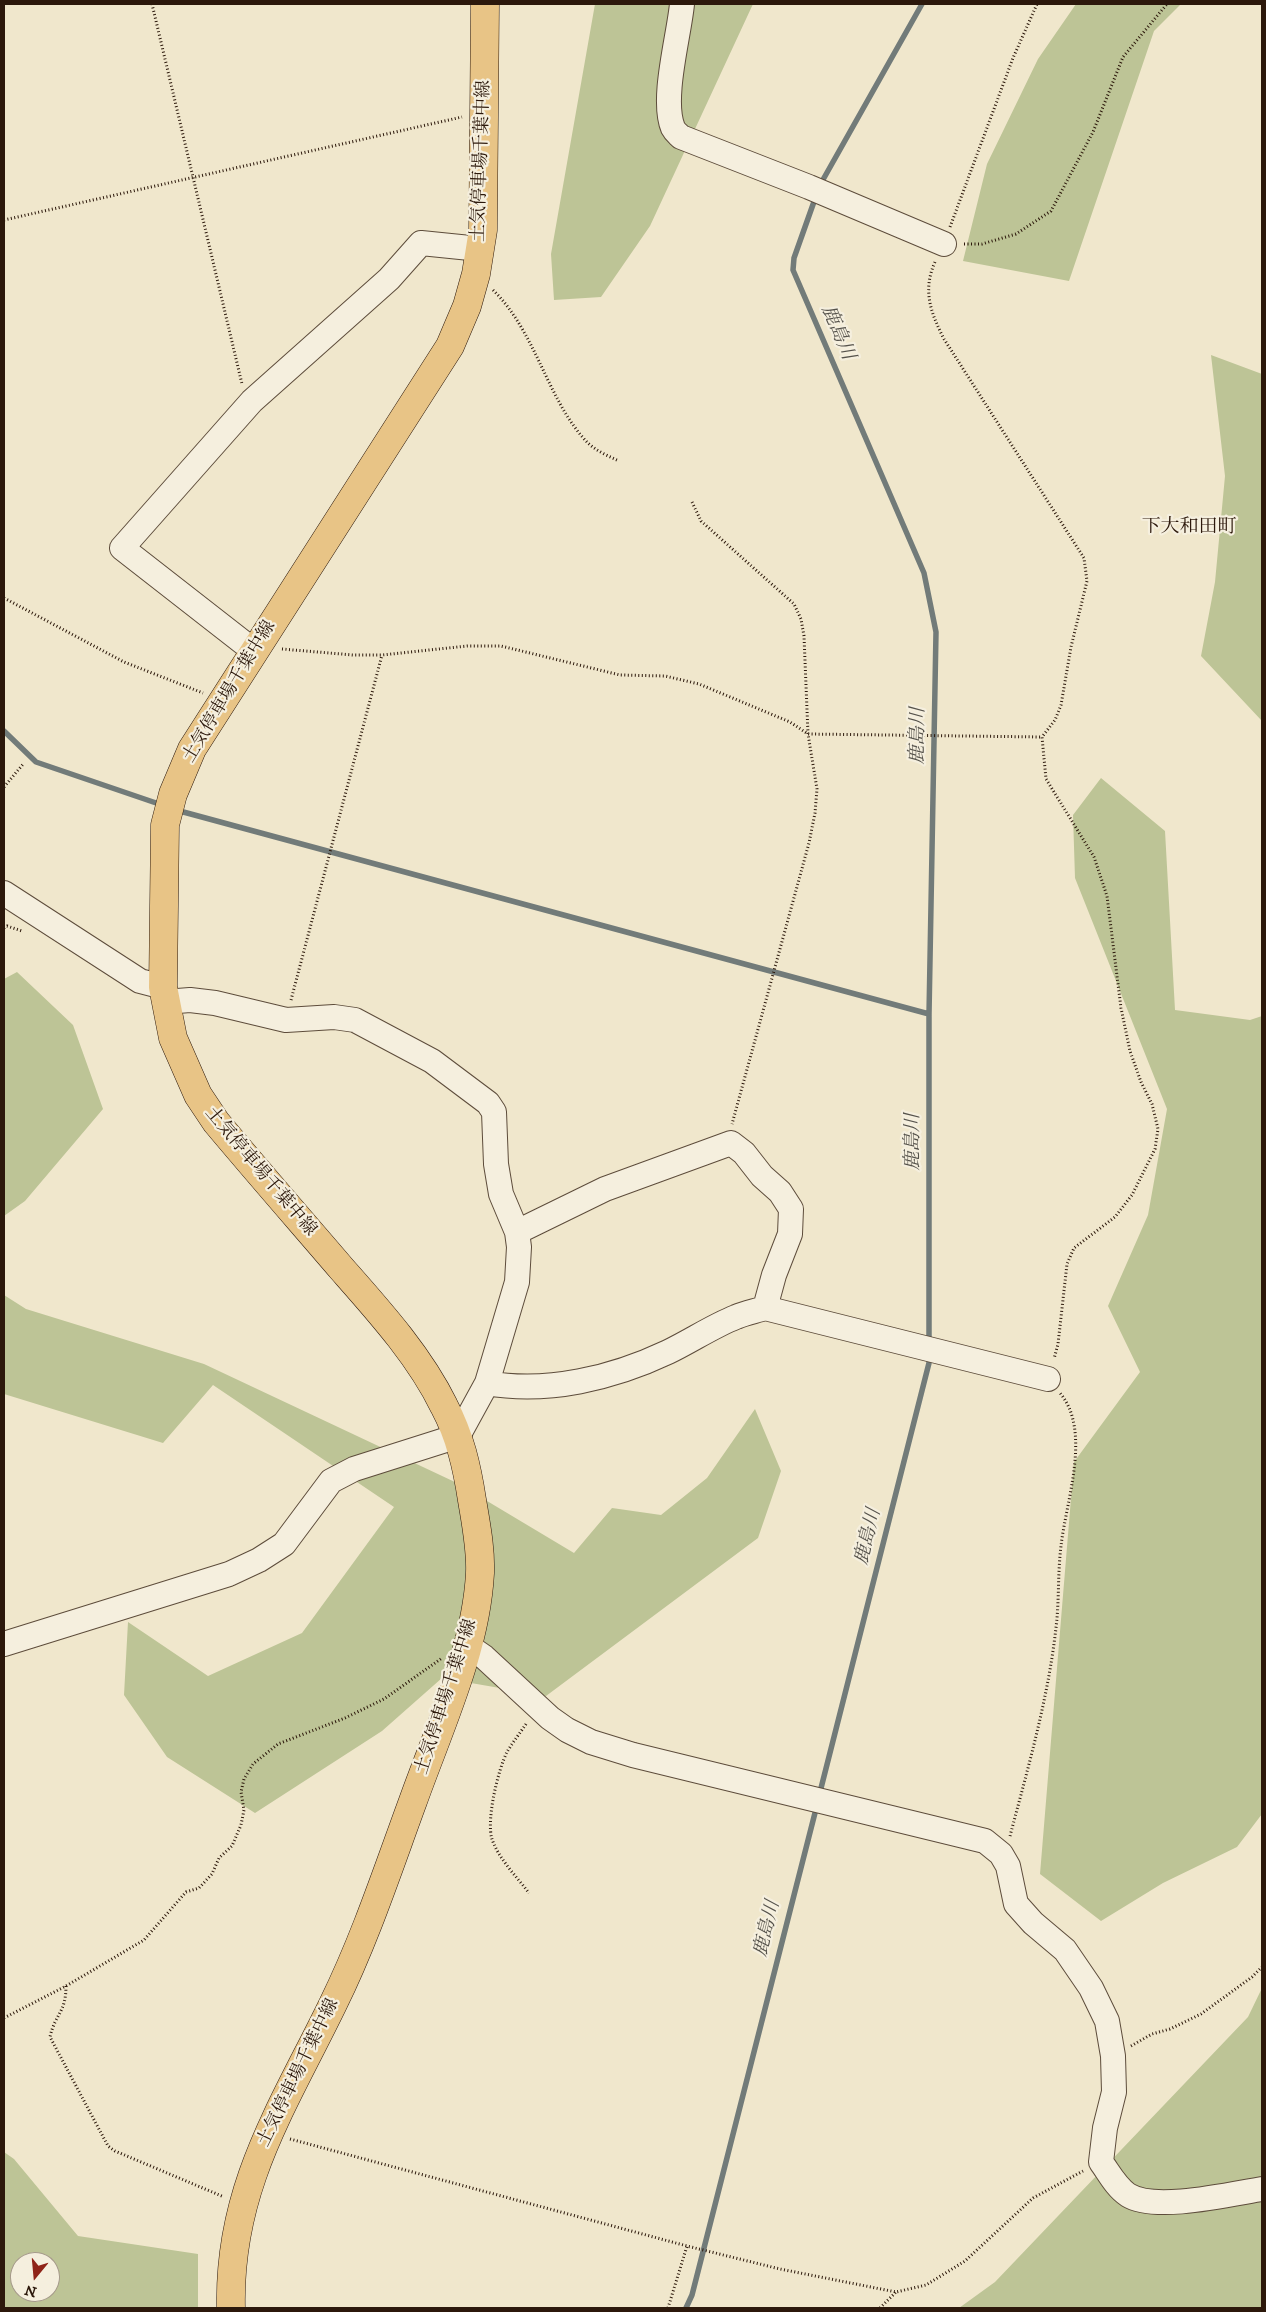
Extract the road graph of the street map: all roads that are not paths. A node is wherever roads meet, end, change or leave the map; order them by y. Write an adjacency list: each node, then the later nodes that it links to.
1 (485, 4): 4 (main road, 土気停車場千葉中線)
2 (682, 4): 3 (street)
3 (944, 244)
4 (478, 261): 5 (main road, 土気停車場千葉中線); 5 (street)
5 (257, 647): 7 (main road, 土気停車場千葉中線)
6 (4, 893): 7 (street)
7 (164, 995): 8 (street); 12 (main road, 土気停車場千葉中線)
8 (517, 1232): 9 (street); 11 (street)
9 (765, 1308): 10 (street); 11 (street)
10 (1048, 1379)
11 (487, 1383): 12 (street)
12 (458, 1436): 13 (street); 14 (main road, 土気停車場千葉中線)
13 (4, 1644)
14 (466, 1652): 15 (street); 16 (main road, 土気停車場千葉中線)
15 (1262, 2189)
16 (231, 2308)

